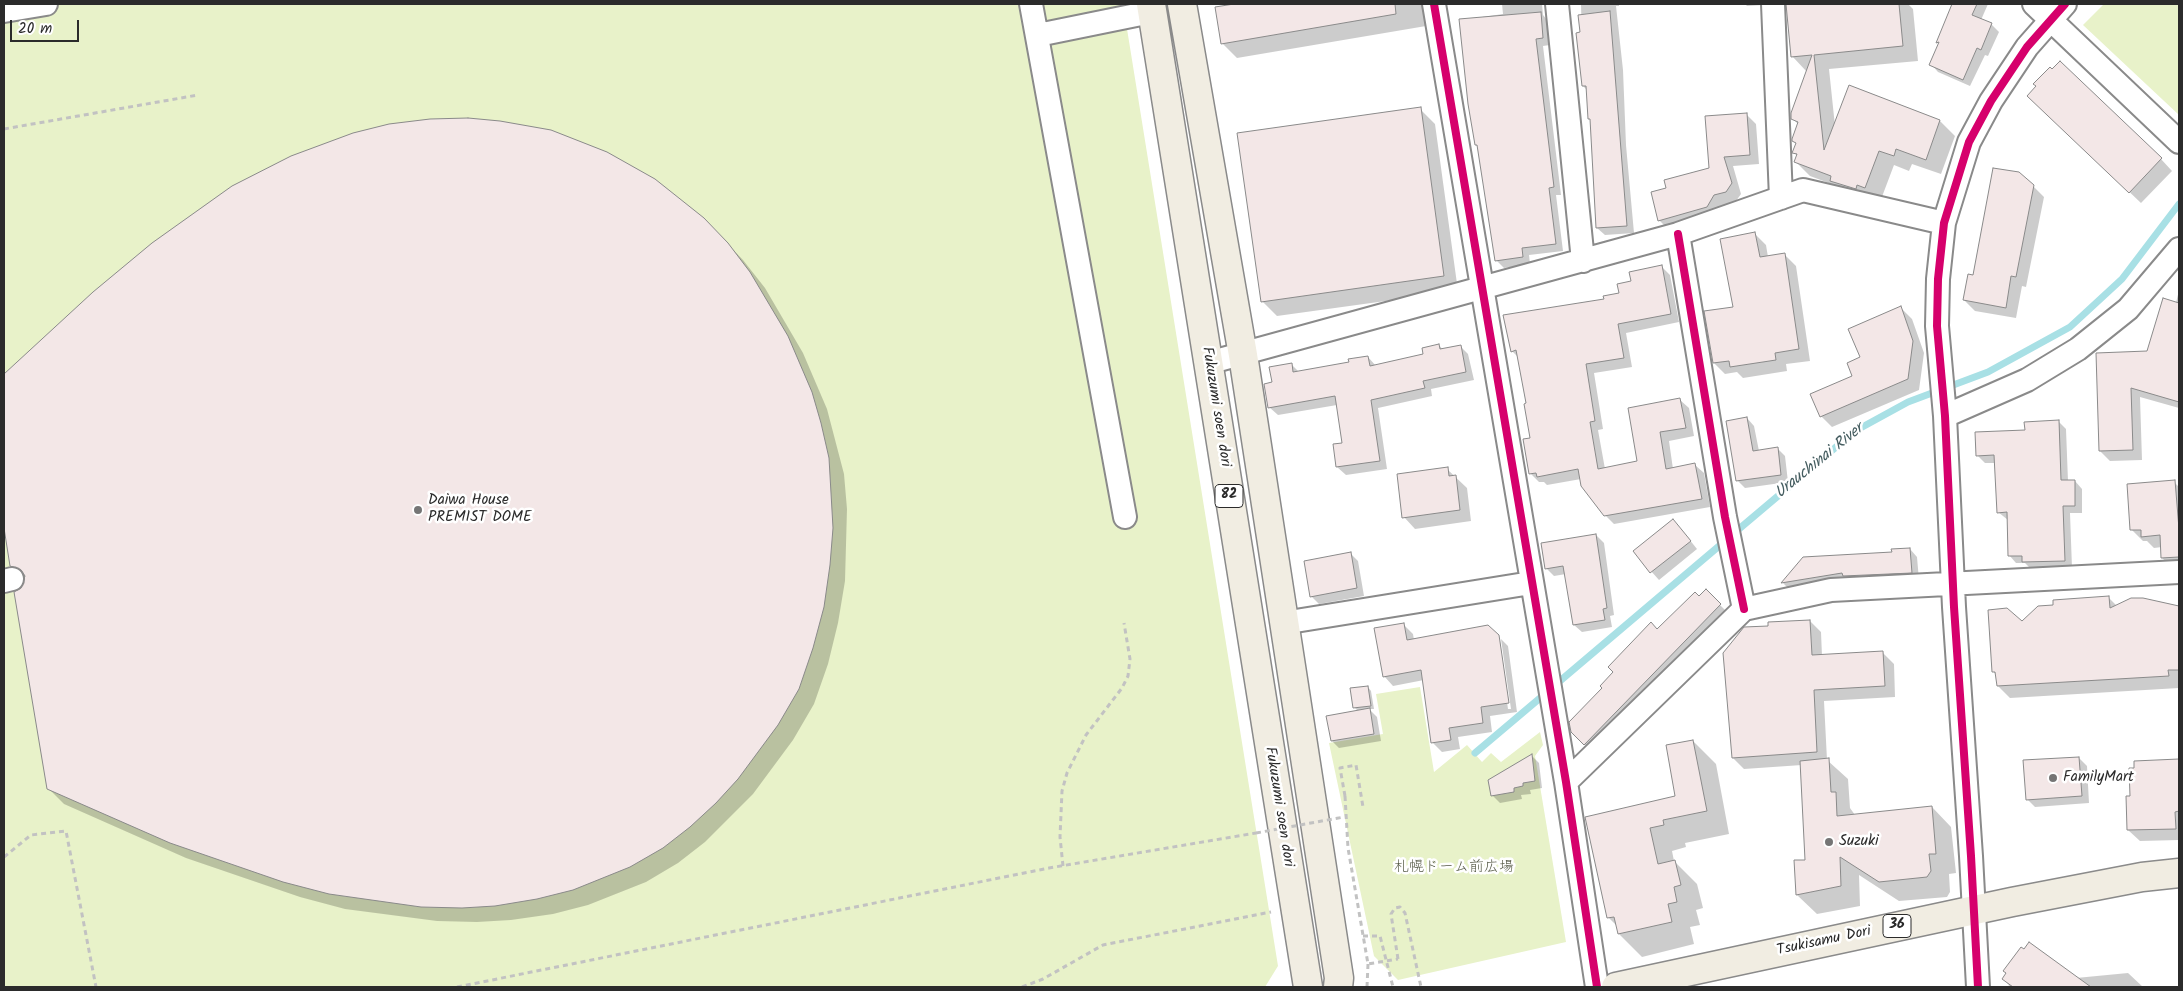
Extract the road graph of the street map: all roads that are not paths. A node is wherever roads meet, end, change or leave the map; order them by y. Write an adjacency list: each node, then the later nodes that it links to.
1 (46, 4): 9 (street)
2 (1032, 4): 11 (street)
3 (1182, 4): 19 (main road, 82)
4 (1434, 4): 18 (street)
5 (1557, 4): 17 (street)
6 (1773, 4): 13 (street)
7 (2034, 4): 10 (street)
8 (1151, 8): 11 (street); 20 (main road, Fukuzumi soen dori / 82)
9 (4, 11)
10 (2058, 12): 12 (street); 14 (street)
11 (1038, 35): 22 (street)
12 (2179, 142)
13 (1781, 198): 14 (street); 15 (street)
14 (1944, 223): 21 (street)
15 (1678, 234): 17 (street); 26 (street)
16 (2179, 249): 21 (street)
17 (1583, 260): 18 (street)
18 (1482, 288): 19 (street); 24 (street)
19 (1243, 355): 20 (street); 27 (main road, 82)
20 (1208, 363): 31 (main road, Fukuzumi soen dori / 82)
21 (1944, 409): 25 (street)
22 (1125, 517)
23 (2179, 572): 25 (street)
24 (1531, 583): 27 (street); 28 (street)
25 (1953, 584): 26 (street); 30 (street)
26 (1744, 610): 28 (street)
27 (1283, 623): 32 (main road, 82)
28 (1566, 782): 33 (street)
29 (2179, 873): 30 (main road, Tsukisamu Dori / 36)
30 (1974, 910): 34 (main road, Tsukisamu Dori / 36); 35 (street)
31 (1308, 987)
32 (1338, 987)
33 (1597, 987)
34 (1616, 987)
35 (1978, 987)

